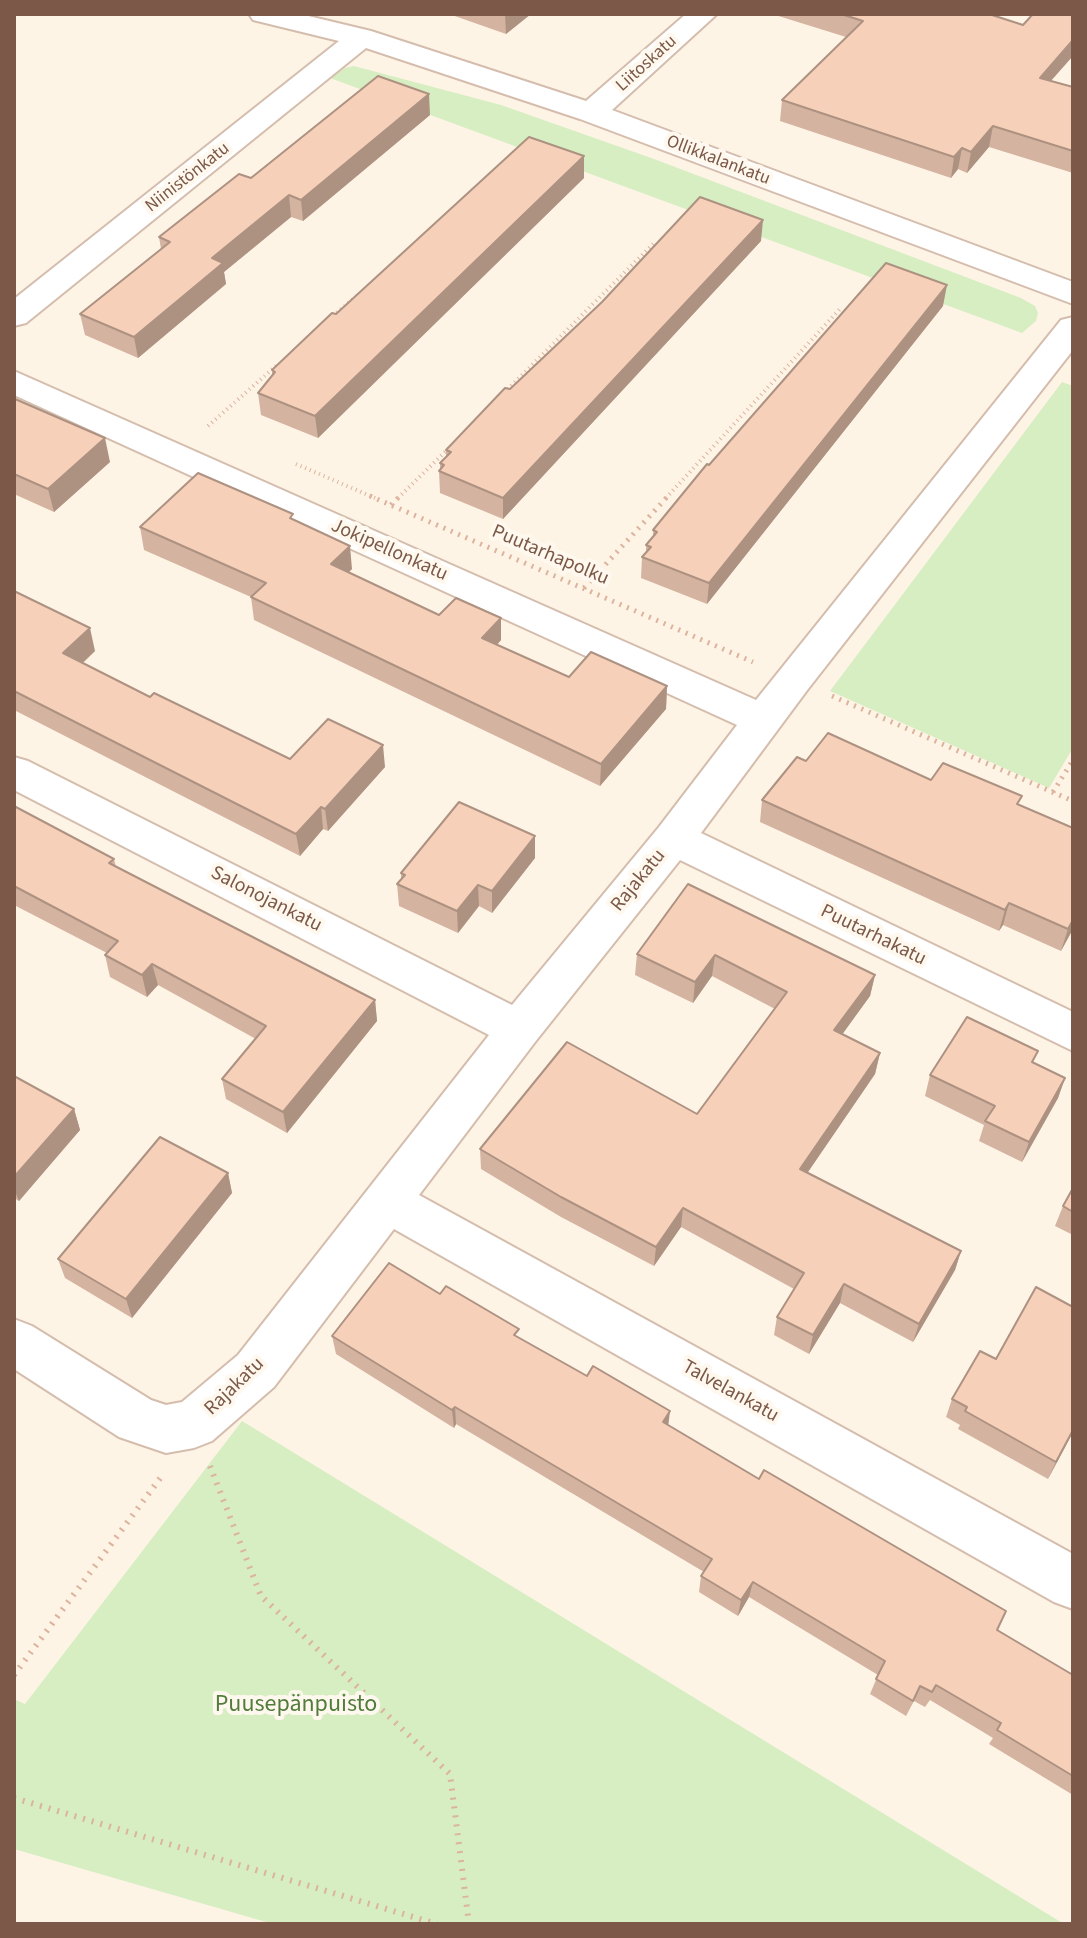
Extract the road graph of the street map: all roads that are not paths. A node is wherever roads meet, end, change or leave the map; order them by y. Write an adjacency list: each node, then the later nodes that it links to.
1 (263, 14): 3 (street, Ollikkalankatu)
2 (703, 14): 4 (street, Liitoskatu)
3 (361, 37): 4 (street, Ollikkalankatu); 6 (street, Niinistönkatu)
4 (591, 113): 5 (street, Ollikkalankatu)
5 (1073, 294)
6 (14, 316)
7 (1073, 327): 9 (street, Rajakatu)
8 (14, 382): 9 (street, Jokipellonkatu)
9 (765, 721): 11 (street, Rajakatu)
10 (14, 772): 12 (street, Salonojankatu)
11 (674, 838): 12 (street, Rajakatu); 13 (street, Puutarhakatu)
12 (519, 1029): 14 (street, Rajakatu)
13 (1073, 1033)
14 (387, 1201): 15 (street, Rajakatu); 16 (street, Talvelankatu)
15 (14, 1342)
16 (1073, 1583)

